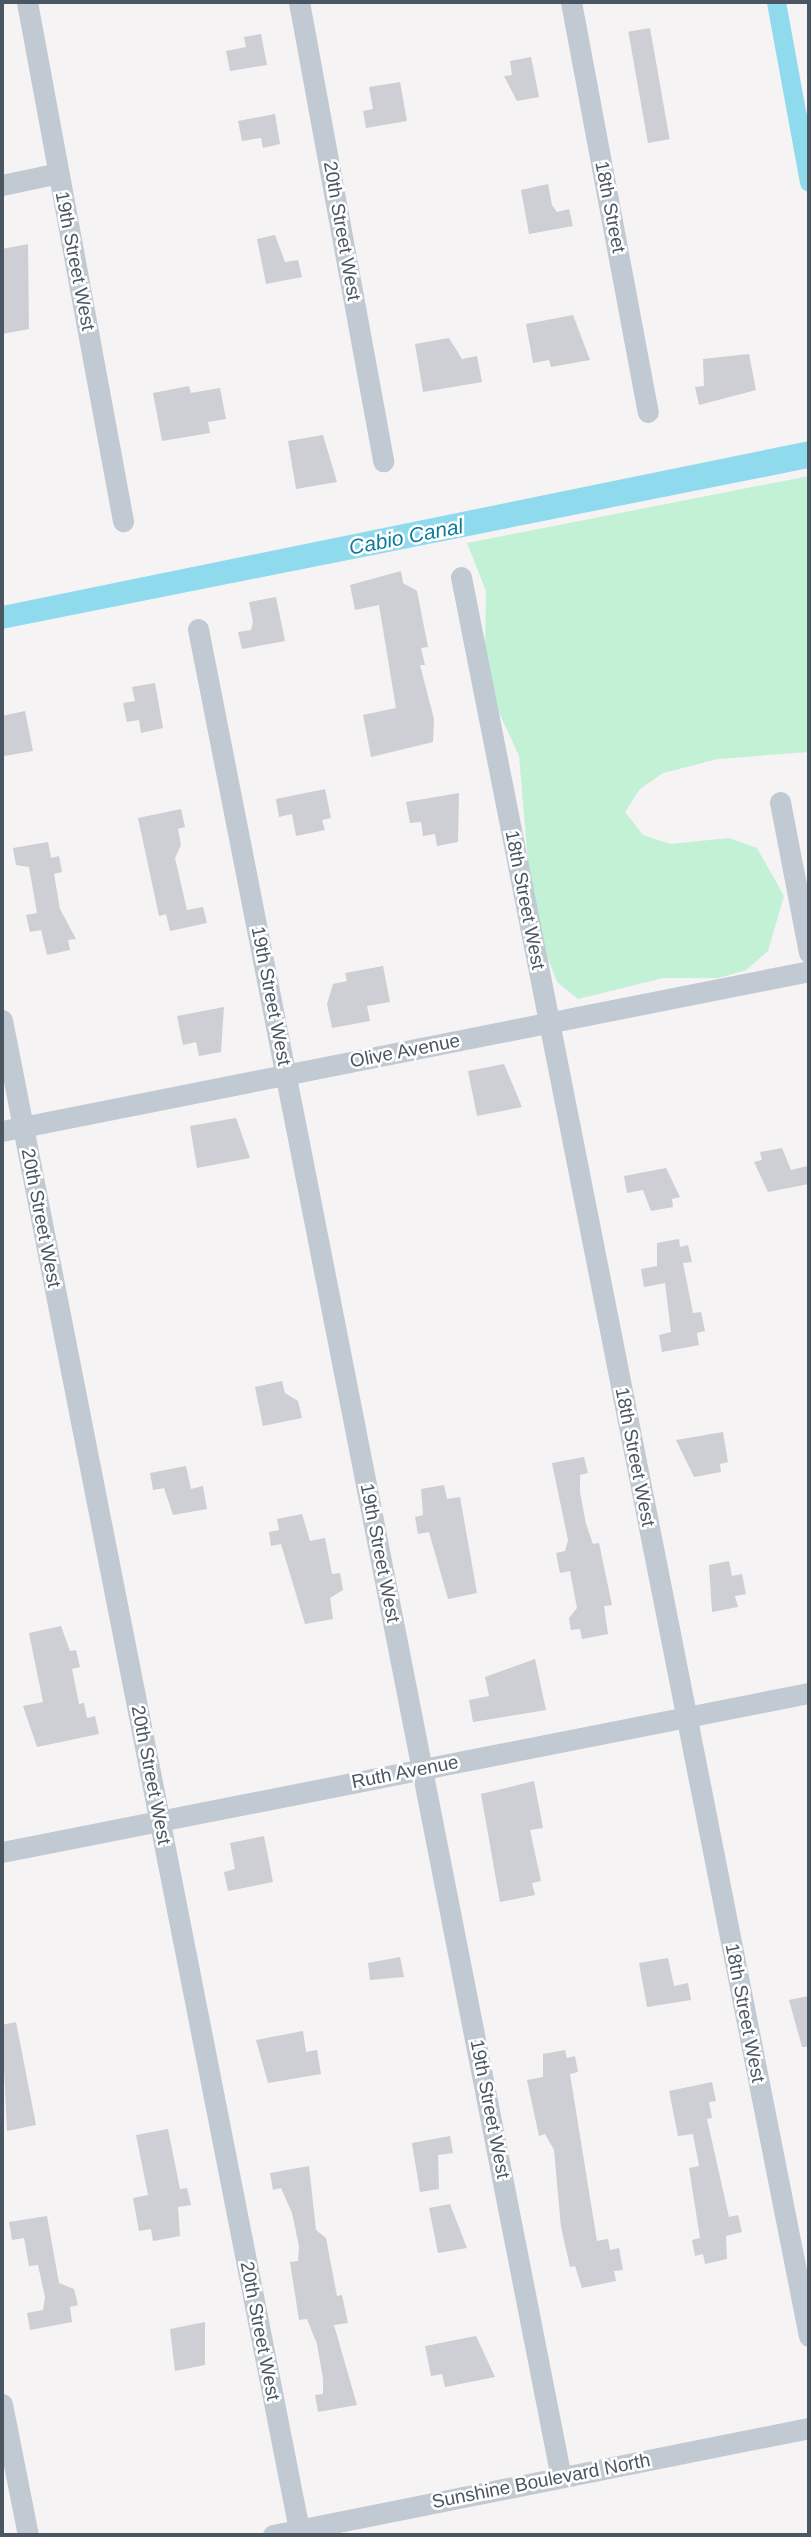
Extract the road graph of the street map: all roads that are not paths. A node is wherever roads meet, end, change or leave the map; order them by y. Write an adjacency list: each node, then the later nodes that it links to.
1 (27, 2): 4 (street, 19th Street West)
2 (299, 2): 7 (street, 20th Street West)
3 (571, 2): 6 (street, 18th Street)
4 (59, 173): 5 (street); 8 (street, 19th Street West)
5 (2, 185)
6 (648, 412)
7 (383, 461)
8 (123, 521)
9 (461, 577): 15 (street, 18th Street West)
10 (198, 629): 16 (street, 19th Street West)
11 (780, 802): 12 (street)
12 (809, 952)
13 (809, 971): 15 (street, Olive Avenue)
14 (2, 1020): 17 (street, 20th Street West)
15 (550, 1023): 16 (street, Olive Avenue); 19 (street, 18th Street West)
16 (286, 1074): 17 (street, Olive Avenue); 20 (street, 19th Street West)
17 (12, 1129): 21 (street, 20th Street West)
18 (809, 1693): 19 (street, Ruth Avenue)
19 (687, 1717): 20 (street, Ruth Avenue); 23 (street, 18th Street West)
20 (423, 1769): 21 (street, Ruth Avenue); 26 (street, 19th Street West)
21 (160, 1821): 22 (street, Ruth Avenue); 27 (street, 20th Street West)
22 (2, 1853)
23 (809, 2336)
24 (2, 2404): 28 (street)
25 (809, 2428): 26 (street, Sunshine Boulevard North)
26 (561, 2477): 27 (street, Sunshine Boulevard North)
27 (299, 2530): 29 (street, Sunshine Boulevard North)
28 (28, 2535)
29 (273, 2535)

